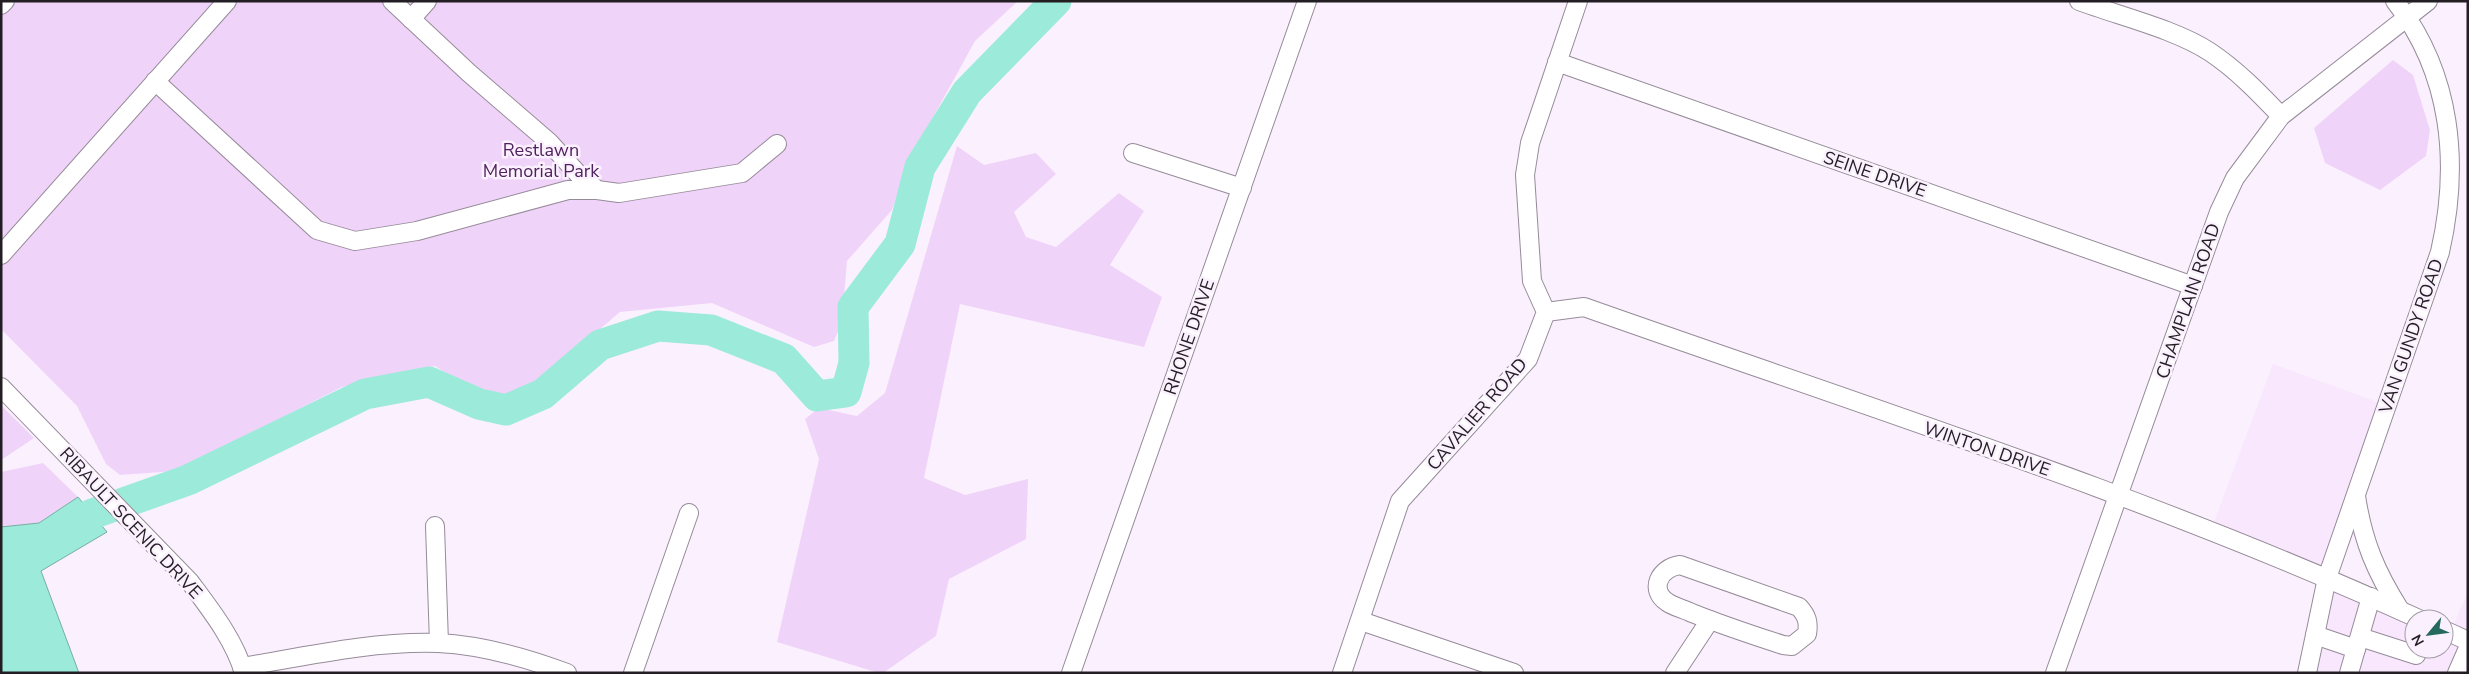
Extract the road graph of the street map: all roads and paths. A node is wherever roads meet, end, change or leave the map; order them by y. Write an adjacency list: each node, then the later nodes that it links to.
1 (5, 1): 10 (street)
2 (227, 1): 14 (street)
3 (392, 1): 12 (street)
4 (427, 1): 12 (street)
5 (1307, 1): 18 (street, RHONE DRIVE)
6 (1578, 1): 13 (street)
7 (2079, 1): 15 (street)
8 (2395, 1): 11 (street, VAN GUNDY ROAD)
9 (2428, 1): 11 (street, CHAMPLAIN ROAD)
10 (1, 5)
11 (2407, 17): 15 (street, CHAMPLAIN ROAD); 24 (street, VAN GUNDY ROAD)
12 (411, 19): 19 (street)
13 (1557, 62): 21 (street, SEINE DRIVE); 22 (street)
14 (155, 81): 19 (street); 20 (street)
15 (2281, 116): 21 (street, CHAMPLAIN ROAD)
16 (777, 144): 19 (street)
17 (1133, 153): 18 (street)
18 (1242, 188): 44 (street, RHONE DRIVE)
19 (597, 190)
20 (5, 245)
21 (2193, 286): 25 (street, CHAMPLAIN ROAD)
22 (1546, 312): 25 (street, WINTON DRIVE); 33 (street, CAVALIER ROAD)
23 (1, 386): 41 (street, RIBAULT SCENIC DRIVE)
24 (2356, 493): 28 (street, VAN GUNDY ROAD); 30 (street)
25 (2119, 496): 28 (street, WINTON DRIVE); 48 (street, CHAMPLAIN ROAD)
26 (689, 513): 43 (street)
27 (435, 526): 38 (street)
28 (2327, 578): 29 (street, WINTON DRIVE); 34 (street, VAN GUNDY ROAD)
29 (2371, 597): 30 (street, WINTON DRIVE); 37 (street)
30 (2400, 610): 31 (street, WINTON DRIVE)
31 (2404, 612)
32 (1710, 620): 32 (street); 47 (street)
33 (1360, 621): 45 (street, CAVALIER ROAD); 46 (street)
34 (2315, 635): 37 (street); 49 (street, VAN GUNDY ROAD)
35 (2454, 635): 36 (street)
36 (2468, 641)
37 (2358, 643): 40 (street); 50 (street)
38 (439, 644): 41 (street); 42 (street)
39 (2468, 648): 51 (street)
40 (2404, 653)
41 (243, 670)
42 (568, 673)
43 (633, 673)
44 (1071, 673)
45 (1342, 673)
46 (1514, 673)
47 (1674, 673)
48 (2055, 673)
49 (2307, 673)
50 (2350, 673)
51 (2457, 673)

